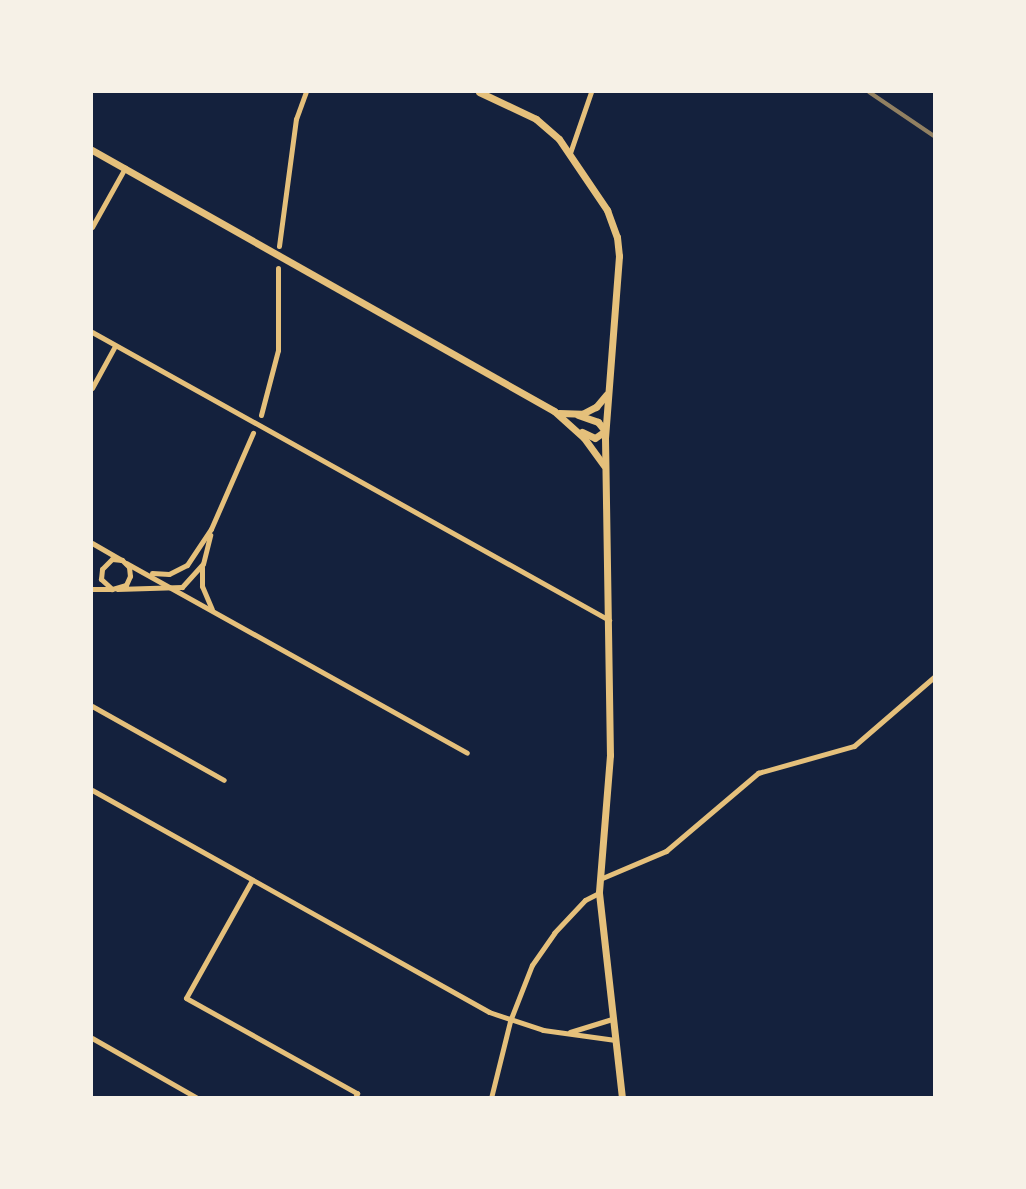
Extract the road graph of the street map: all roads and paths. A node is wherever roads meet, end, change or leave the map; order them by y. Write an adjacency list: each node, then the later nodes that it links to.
1 (306, 92): 8 (street)
2 (479, 92): 5 (street)
3 (591, 92): 5 (street)
4 (92, 150): 6 (street)
5 (570, 153): 13 (street)
6 (125, 168): 7 (street); 14 (street)
7 (92, 227)
8 (279, 246)
9 (278, 268): 15 (street)
10 (92, 332): 11 (street)
11 (115, 346): 12 (street); 30 (street)
12 (92, 388)
13 (608, 392): 16 (street); 18 (street)
14 (554, 411): 16 (street); 17 (street)
15 (261, 415)
16 (579, 415): 18 (street)
17 (572, 426): 18 (street); 20 (street)
18 (605, 431): 20 (street)
19 (253, 433): 21 (street)
20 (606, 474): 30 (street)
21 (211, 530): 24 (street); 25 (street)
22 (92, 543): 23 (street)
23 (124, 561): 25 (street); 27 (street); 27 (street)
24 (202, 564): 28 (street); 29 (street)
25 (150, 573): 28 (street)
26 (92, 589): 27 (street)
27 (114, 589): 28 (street)
28 (177, 590): 29 (street)
29 (213, 610): 33 (street)
30 (610, 621): 36 (street)
31 (934, 677): 36 (street)
32 (92, 706): 34 (street)
33 (467, 753)
34 (224, 780)
35 (92, 790): 37 (street)
36 (600, 879): 38 (street)
37 (252, 880): 40 (street); 45 (street)
38 (599, 893): 39 (street); 40 (street)
39 (612, 1019): 41 (street); 43 (street)
40 (510, 1020): 41 (street); 46 (street)
41 (562, 1033): 43 (street)
42 (92, 1038): 44 (street)
43 (615, 1040): 47 (street)
44 (197, 1098)
45 (355, 1098)
46 (491, 1098)
47 (622, 1098)

